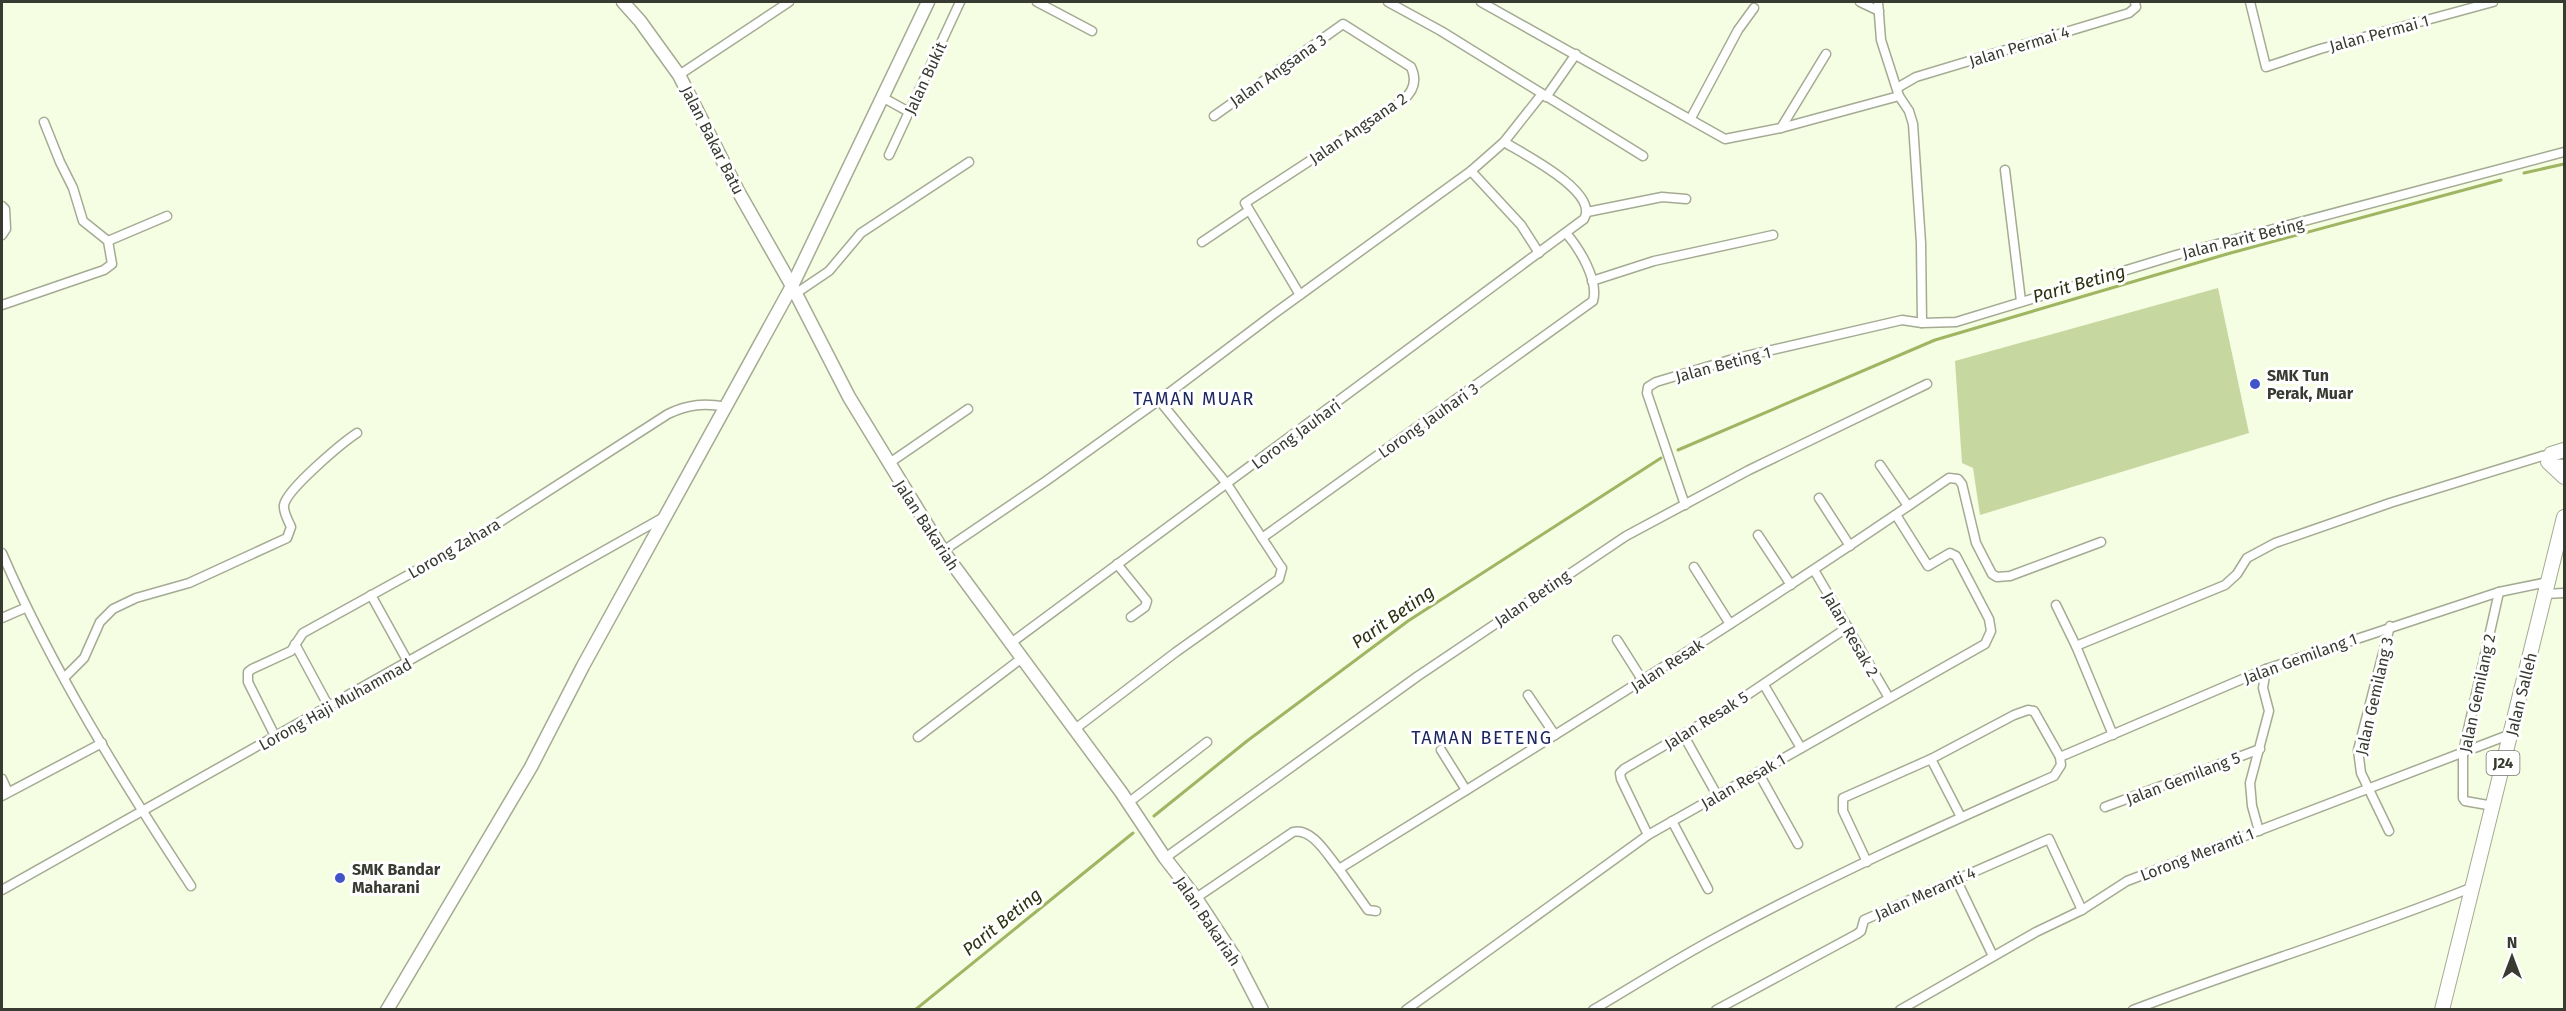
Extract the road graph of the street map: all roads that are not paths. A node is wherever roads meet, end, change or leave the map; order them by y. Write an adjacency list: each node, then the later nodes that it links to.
1 (623, 2): 18 (main road, Jalan Bakar Batu)
2 (789, 2): 18 (street)
3 (928, 2): 21 (main road)
4 (960, 2): 22 (street, Jalan Bukit)
5 (1037, 2): 15 (street)
6 (1388, 2): 20 (street)
7 (1481, 2): 16 (street, Jalan Permai 4)
8 (1860, 2): 12 (street)
9 (2135, 2): 19 (street, Jalan Permai 4)
10 (2250, 2): 11 (street, Jalan Permai 1)
11 (2493, 2)
12 (1878, 6): 19 (street)
13 (1754, 8): 24 (street)
14 (1343, 24): 23 (street, Jalan Angsana 3); 36 (street, Jalan Angsana 2)
15 (1092, 31)
16 (1576, 54): 20 (street); 24 (street, Jalan Permai 4)
17 (1826, 54): 26 (street)
18 (679, 75): 46 (main road, Jalan Bakar Batu)
19 (1898, 92): 26 (street, Jalan Permai 4); 50 (street)
20 (1544, 95): 27 (street); 30 (street)
21 (882, 97): 22 (street); 46 (main road)
22 (909, 112): 29 (street, Jalan Bukit)
23 (1214, 116)
24 (1691, 118): 26 (street, Jalan Permai 4)
25 (44, 122): 42 (street)
26 (1781, 128)
27 (1504, 142): 33 (street); 37 (street)
28 (2565, 152): 48 (street, Jalan Parit Beting)
29 (889, 155)
30 (1643, 156)
31 (969, 162): 46 (street)
32 (2005, 170): 48 (street)
33 (1471, 171): 44 (street); 47 (street)
34 (1686, 199): 37 (street)
35 (2, 206): 40 (street)
36 (1247, 207): 43 (street); 47 (street)
37 (1587, 212): 39 (street, Lorong Jauhari)
38 (168, 216): 42 (street)
39 (1566, 233): 44 (street, Lorong Jauhari); 45 (street)
40 (2, 235)
41 (1773, 235): 45 (street)
42 (108, 241): 49 (street)
43 (1202, 242)
44 (1539, 253): 61 (street, Lorong Jauhari)
45 (1592, 281): 69 (street, Lorong Jauhari 3)
46 (793, 290): 53 (main road); 57 (main road, Jalan Bakariah)
47 (1300, 295): 52 (street)
48 (2021, 301): 50 (street, Jalan Parit Beting)
49 (2, 305)
50 (1922, 323): 63 (street, Jalan Beting 1)
51 (1927, 384): 63 (street, Jalan Beting)
52 (1159, 400): 61 (street); 72 (street)
53 (727, 407): 66 (main road); 81 (street, Lorong Zahara)
54 (968, 409): 57 (street)
55 (357, 433): 96 (street)
56 (2552, 457): 58 (street); 60 (main road); 92 (street)
57 (888, 464): 72 (main road, Jalan Bakariah)
58 (2565, 464)
59 (1880, 465): 64 (street)
60 (2565, 477)
61 (1227, 484): 69 (street); 74 (street, Lorong Jauhari)
62 (1819, 498): 71 (street)
63 (1685, 505): 133 (street, Jalan Beting)
64 (1908, 506): 65 (street, Jalan Resak); 70 (street, Jalan Resak)
65 (1896, 514): 71 (street, Jalan Resak); 100 (street, Jalan Resak 1)
66 (667, 515): 94 (street, Lorong Haji Muhammad); 145 (main road)
67 (2565, 517): 78 (main road, Jalan Salleh / J24)
68 (1758, 535): 77 (street)
69 (1262, 538): 102 (street)
70 (2101, 542)
71 (1850, 546): 76 (street, Jalan Resak)
72 (943, 551): 90 (main road, Jalan Bakariah)
73 (2, 553): 83 (street)
74 (1118, 564): 84 (street); 90 (street, Lorong Jauhari)
75 (1694, 567): 86 (street)
76 (1814, 570): 77 (street, Jalan Resak); 87 (street, Jalan Resak 2)
77 (1791, 585): 86 (street, Jalan Resak)
78 (2547, 588): 79 (street, Jalan Gemilang 1); 80 (street, Jalan Gemilang 1); 103 (main road, Jalan Salleh / J24)
79 (2499, 592): 88 (street, Jalan Gemilang 1); 114 (street, Jalan Gemilang 2)
80 (2565, 593)
81 (371, 595): 91 (street, Lorong Zahara); 94 (street)
82 (2056, 605): 92 (street)
83 (25, 608): 85 (street); 96 (street)
84 (1131, 617)
85 (2, 618)
86 (1730, 624): 97 (street, Jalan Resak)
87 (1848, 627): 98 (street, Jalan Resak 5); 100 (street, Jalan Resak 2)
88 (2390, 627): 95 (street, Jalan Gemilang 1); 119 (street, Jalan Gemilang 3)
89 (1617, 640): 97 (street)
90 (1011, 643): 93 (main road, Jalan Bakariah)
91 (295, 644): 101 (street); 108 (street, Lorong Zahara)
92 (2076, 646): 105 (street)
93 (1022, 658): 102 (main road, Jalan Bakariah); 107 (street)
94 (408, 662): 101 (street, Lorong Haji Muhammad)
95 (2266, 669): 105 (street, Jalan Gemilang 1); 112 (street)
96 (65, 677): 110 (street)
97 (1643, 681): 104 (street, Jalan Resak)
98 (1764, 685): 106 (street, Jalan Resak 5); 111 (street)
99 (1528, 695): 104 (street)
100 (1889, 698): 111 (street, Jalan Resak 1)
101 (329, 707): 108 (street, Lorong Haji Muhammad)
102 (1075, 729): 123 (main road, Jalan Bakariah)
103 (2511, 734): 114 (street, Lorong Meranti 1); 124 (main road, Jalan Salleh / J24)
104 (1556, 735): 120 (street, Jalan Resak)
105 (2113, 735): 115 (street, Jalan Gemilang 1)
106 (1684, 736): 122 (street); 131 (street, Jalan Resak 5)
107 (918, 737)
108 (276, 738): 126 (street, Lorong Haji Muhammad)
109 (1207, 742): 123 (street)
110 (102, 743): 121 (street); 126 (street)
111 (1801, 748): 117 (street, Jalan Resak 1)
112 (2260, 749): 125 (street, Jalan Gemilang 5); 129 (street)
113 (1441, 750): 120 (street)
114 (2463, 752): 119 (street, Lorong Meranti 1); 124 (street, Jalan Gemilang 2)
115 (2060, 757): 116 (street); 127 (street)
116 (1931, 759): 127 (street); 134 (street)
117 (1758, 772): 122 (street, Jalan Resak 1); 132 (street)
118 (2, 780): 121 (street)
119 (2368, 789): 129 (street, Lorong Meranti 1); 130 (street, Jalan Gemilang 3)
120 (1466, 790): 135 (street, Jalan Resak)
121 (5, 794)
122 (1717, 795): 128 (street, Jalan Resak 1)
123 (1128, 803): 133 (main road, Jalan Bakariah)
124 (2493, 806): 138 (main road, Jalan Salleh / J24)
125 (2105, 807)
126 (141, 811): 137 (street); 139 (street, Lorong Haji Muhammad)
127 (1961, 817): 134 (street)
128 (1672, 821): 131 (street, Jalan Resak 1); 140 (street)
129 (2259, 831): 142 (street, Lorong Meranti 1)
130 (2389, 831)
131 (1648, 835): 147 (street, Jalan Resak 1)
132 (1798, 844)
133 (1165, 858): 141 (main road, Jalan Bakariah)
134 (1867, 862): 148 (street)
135 (1339, 869): 141 (street); 143 (street)
136 (1956, 879): 142 (street, Jalan Meranti 4); 144 (street); 149 (street, Jalan Meranti 4)
137 (191, 886)
138 (2473, 887): 151 (street); 152 (main road, Jalan Salleh / J24)
139 (2, 890)
140 (1708, 890)
141 (1196, 898): 146 (main road, Jalan Bakariah)
142 (2082, 910): 144 (street, Lorong Meranti 1)
143 (1376, 911)
144 (1993, 956): 150 (street, Lorong Meranti 1)
145 (387, 1010)
146 (1262, 1010)
147 (1406, 1010)
148 (1593, 1010)
149 (1716, 1010)
150 (1900, 1010)
151 (2133, 1010)
152 (2442, 1010)

